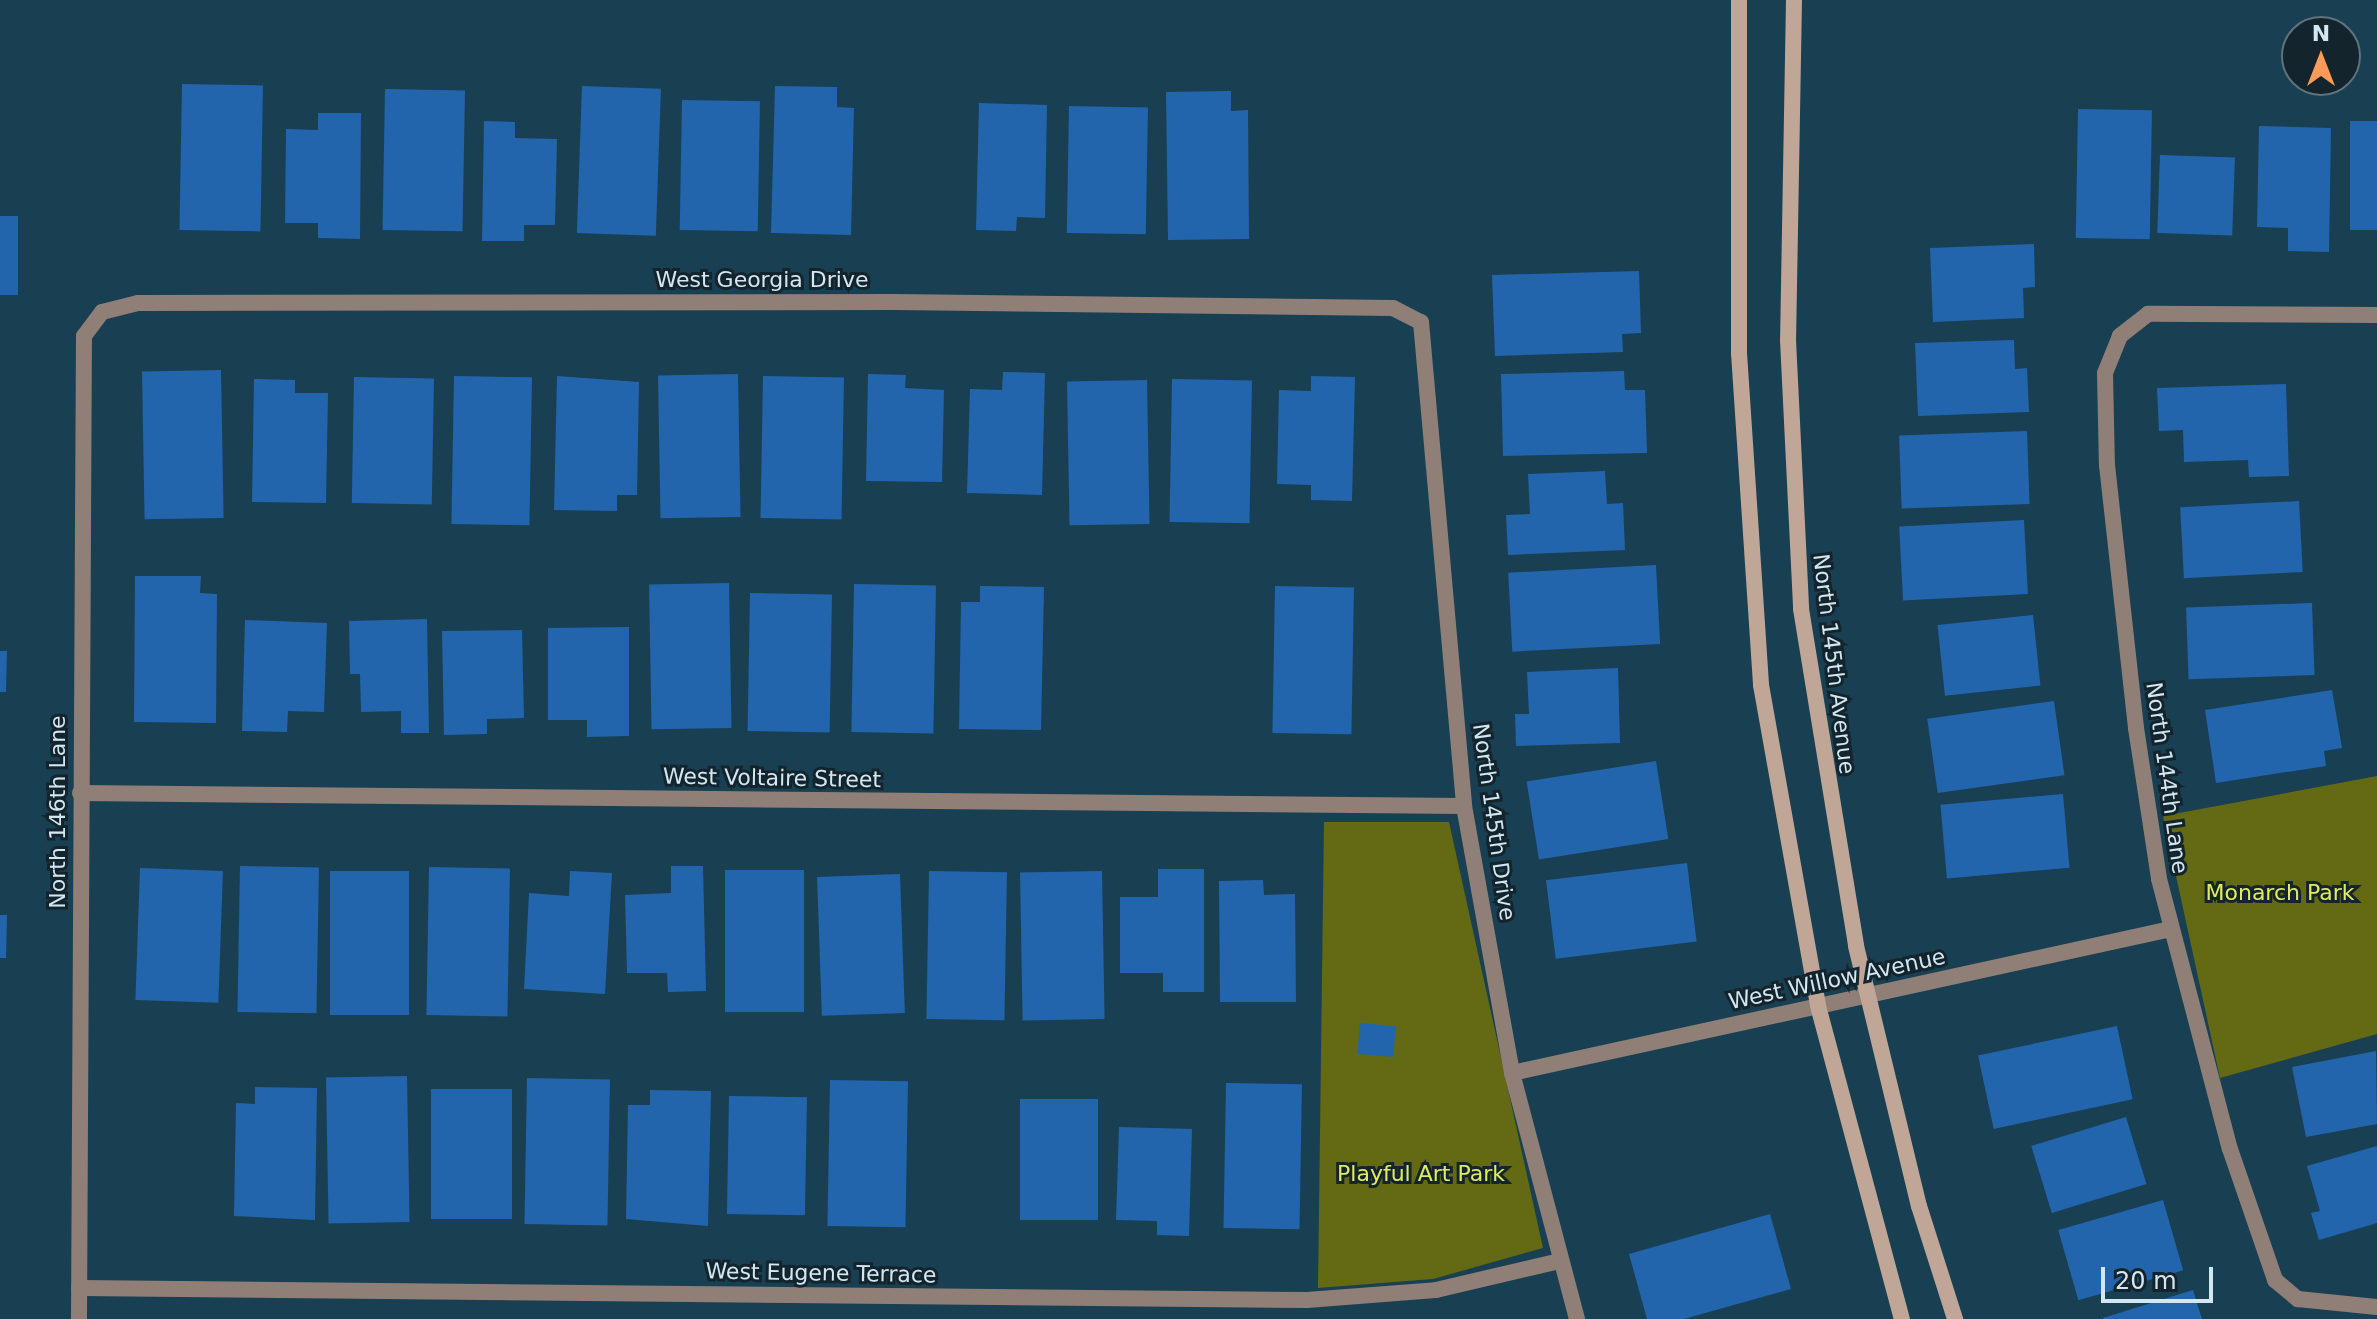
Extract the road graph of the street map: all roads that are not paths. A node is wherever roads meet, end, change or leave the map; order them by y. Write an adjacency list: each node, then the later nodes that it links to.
1 (1739, 0): 10 (street)
2 (1794, 0): 9 (street, North 145th Avenue)
3 (102, 312): 5 (street, West Georgia Drive); 6 (street, North 146th Lane)
4 (2377, 315): 8 (street, North 144th Lane)
5 (1421, 322): 7 (street, North 145th Drive)
6 (80, 793): 7 (street, West Voltaire Street); 13 (street, North 146th Lane)
7 (1464, 806): 11 (street, North 145th Drive)
8 (2171, 929): 9 (street, West Willow Avenue); 14 (street, North 144th Lane)
9 (1867, 995): 10 (street, West Willow Avenue); 18 (street, North 145th Avenue)
10 (1818, 1006): 11 (street, West Willow Avenue); 17 (street)
11 (1512, 1073): 12 (street, North 145th Drive)
12 (1560, 1261): 13 (street, West Eugene Terrace); 16 (street, North 145th Drive)
13 (79, 1288): 15 (street, North 146th Lane)
14 (2377, 1307)
15 (79, 1319)
16 (1577, 1319)
17 (1902, 1319)
18 (1955, 1319)

